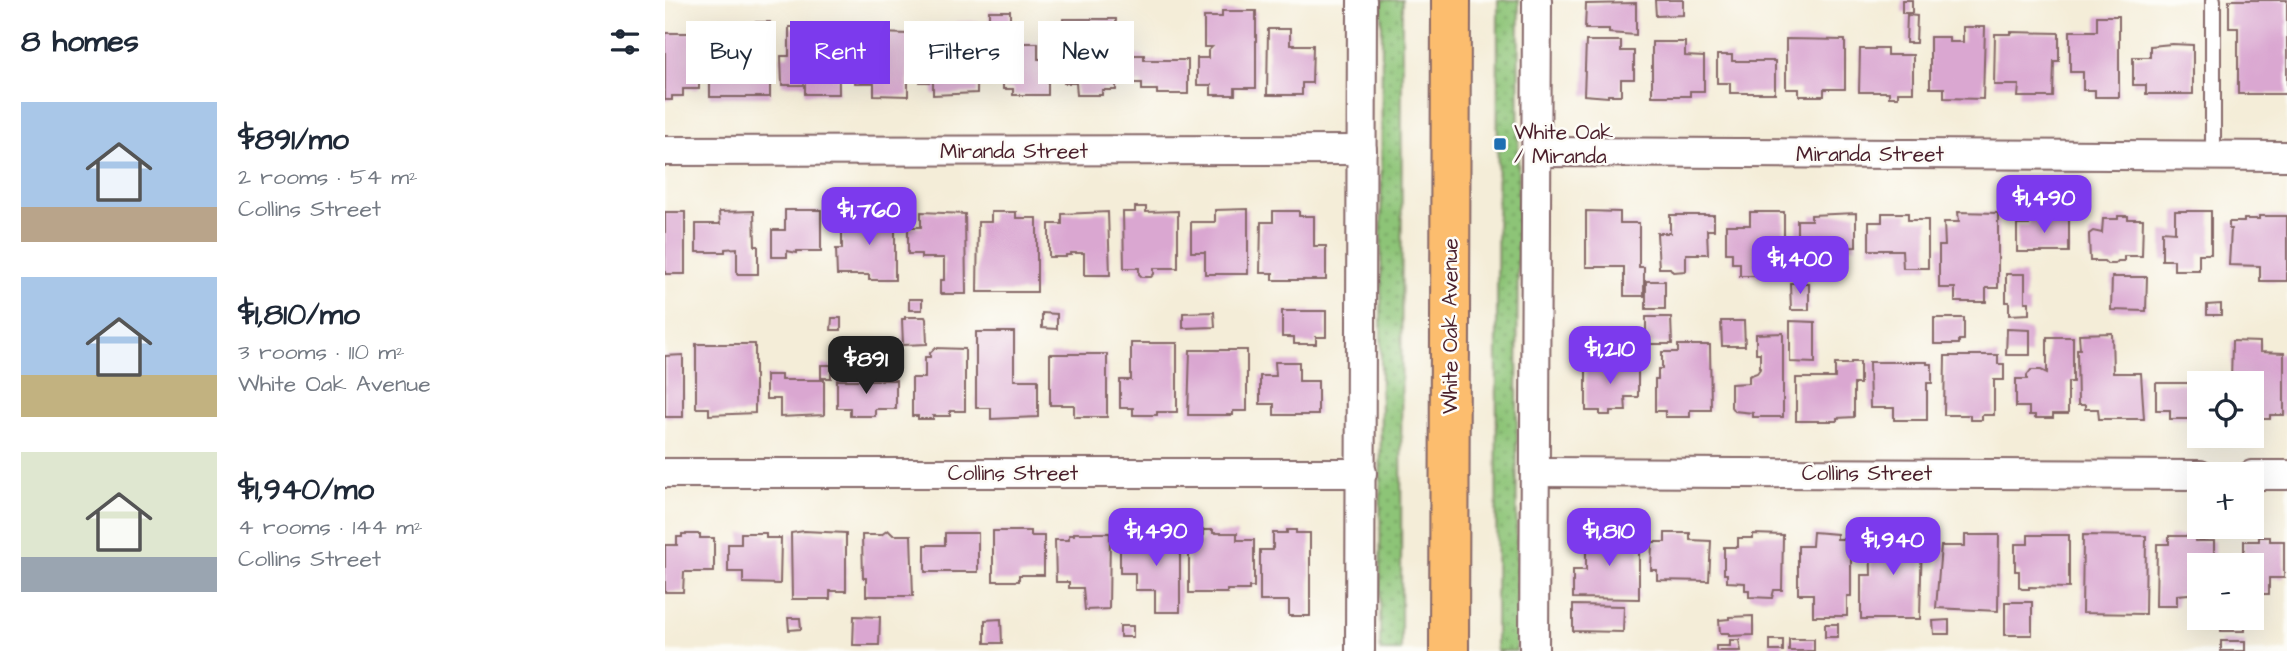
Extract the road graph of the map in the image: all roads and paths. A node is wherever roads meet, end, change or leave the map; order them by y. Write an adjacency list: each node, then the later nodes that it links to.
1 (1362, 0): 5 (street)
2 (1451, 0): 17 (main road, White Oak Avenue)
3 (1537, 0): 7 (street)
4 (2213, 0): 8 (lane)
5 (1362, 150): 6 (street, Miranda Street); 12 (street)
6 (665, 151)
7 (1537, 152): 8 (street, Miranda Street); 10 (street)
8 (2213, 156): 9 (street, Miranda Street)
9 (2287, 156)
10 (1535, 472): 13 (street, Collins Street); 18 (street)
11 (665, 473): 12 (street, Collins Street)
12 (1362, 473): 16 (street)
13 (2187, 475)
14 (2264, 475): 15 (street)
15 (2287, 475)
16 (1360, 651)
17 (1448, 651)
18 (1534, 651)

